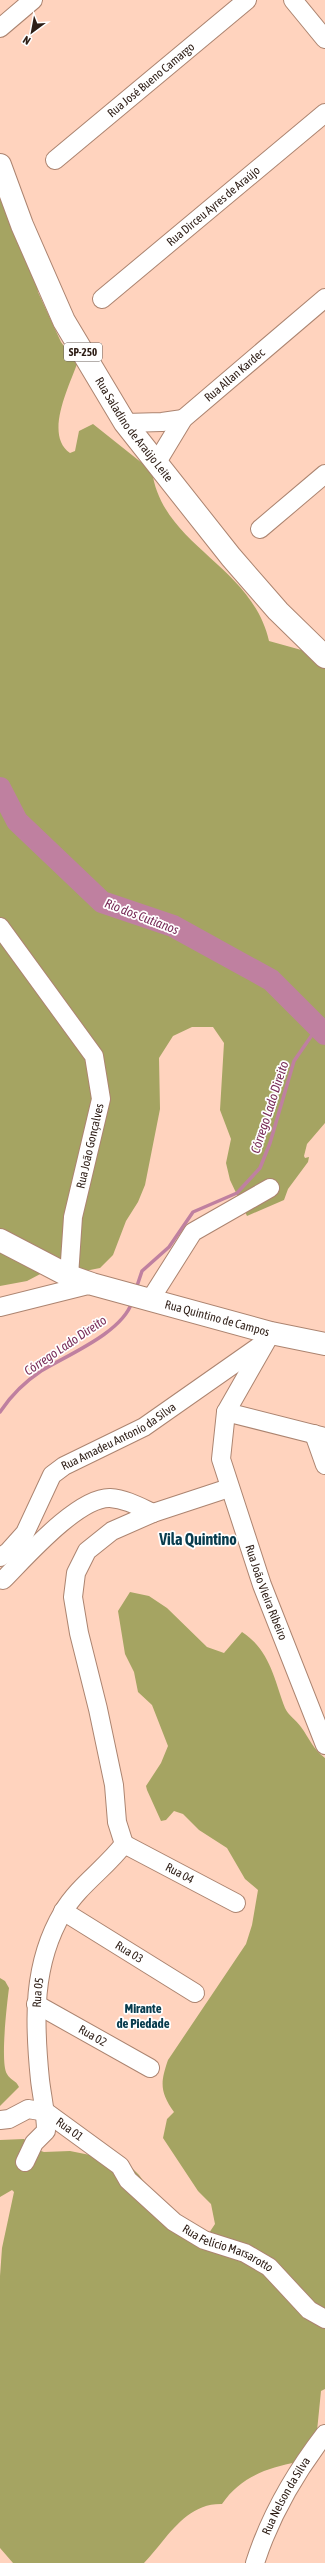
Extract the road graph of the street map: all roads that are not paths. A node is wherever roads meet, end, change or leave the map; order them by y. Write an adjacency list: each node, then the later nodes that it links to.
1 (33, 0): 4 (street)
2 (246, 0): 7 (street, Rua José Bueno Camargo)
3 (292, 0): 5 (street)
4 (0, 28)
5 (325, 38)
6 (325, 113): 10 (street, Rua Dirceu Ayres de Araújo)
7 (56, 160)
8 (0, 165): 12 (main road, Rua Saladino de Araújo Leite / SP-250)
9 (325, 298): 11 (street, Rua Allan Kardec)
10 (102, 299)
11 (183, 418): 12 (street); 13 (street, Rua Allan Kardec)
12 (125, 423): 13 (main road, Rua Saladino de Araújo Leite / SP-250)
13 (157, 462): 16 (main road, Rua Saladino de Araújo Leite / SP-250)
14 (325, 474): 15 (street)
15 (260, 529)
16 (325, 657)
17 (0, 927): 20 (street, Rua João Gonçalves)
18 (270, 1188): 22 (street)
19 (0, 1240): 20 (main road, Rua Quintino de Campos)
20 (68, 1276): 21 (main road, Rua Quintino de Campos)
21 (102, 1286): 22 (main road, Rua Quintino de Campos); 23 (street)
22 (148, 1299): 24 (main road, Rua Quintino de Campos)
23 (0, 1307)
24 (268, 1337): 25 (main road, Rua Quintino de Campos); 26 (street); 31 (street, Rua Amadeu Antonio da Silva)
25 (325, 1344)
26 (226, 1412): 27 (street); 29 (street, Rua João Vieira Ribeiro)
27 (320, 1436): 28 (street)
28 (325, 1465)
29 (229, 1488): 30 (street); 33 (street, Rua João Vieira Ribeiro)
30 (154, 1513): 32 (street); 34 (street)
31 (0, 1557)
32 (3, 1580)
33 (325, 1745)
34 (124, 1844): 35 (street, Rua 04); 36 (street, Rua 05)
35 (236, 1903)
36 (63, 1911): 37 (street, Rua 03); 38 (street, Rua 05)
37 (195, 1993)
38 (36, 2004): 39 (street, Rua 02); 40 (street, Rua 05)
39 (150, 2068)
40 (46, 2112): 41 (street, Rua 01); 42 (street, Rua 05); 43 (street, Rua 01)
41 (0, 2120)
42 (25, 2162)
43 (128, 2180): 44 (street, Rua Felício Marsarotto)
44 (325, 2319)
45 (324, 2438): 46 (street, Rua Nelson da Silva)
46 (255, 2563)

